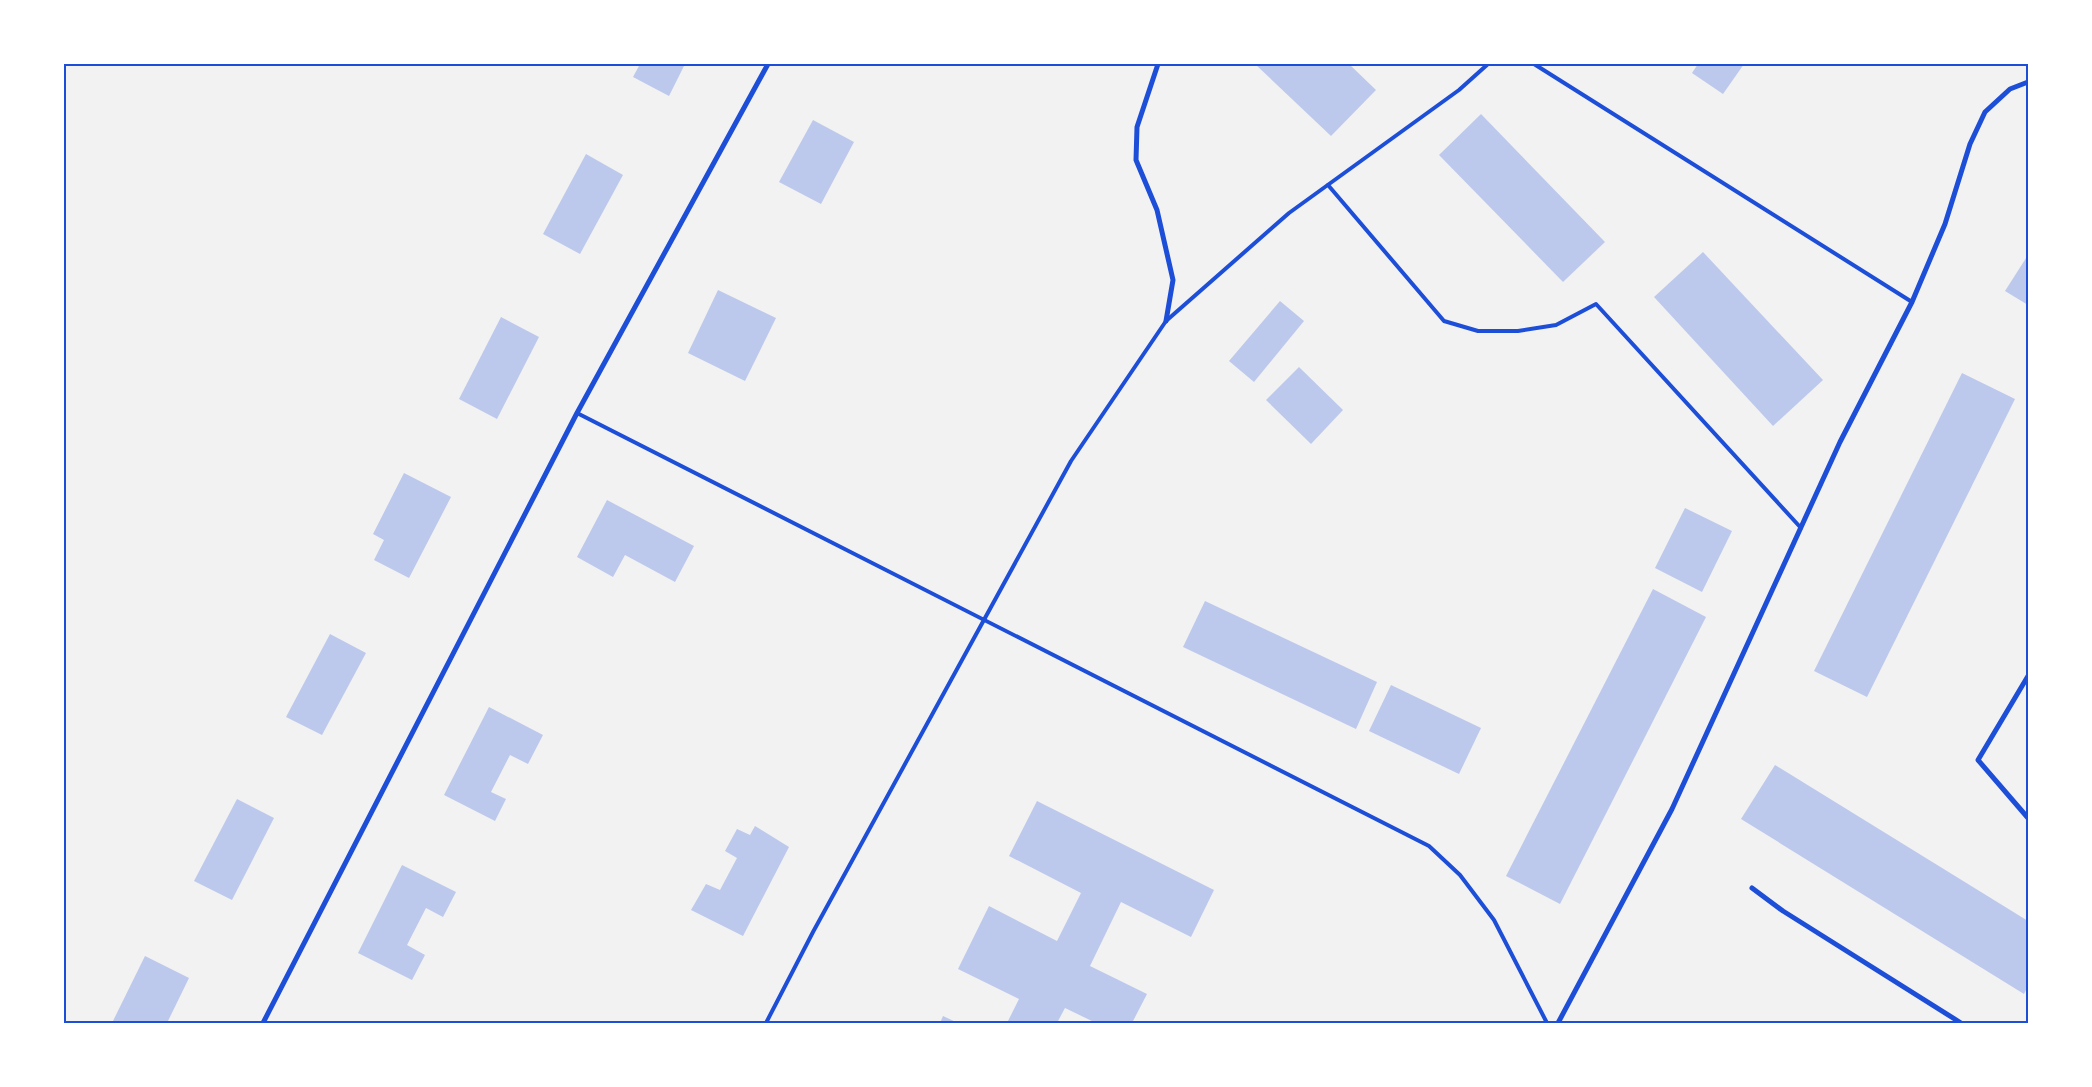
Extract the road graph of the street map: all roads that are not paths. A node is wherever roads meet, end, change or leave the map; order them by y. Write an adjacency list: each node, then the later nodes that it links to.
1 (768, 64): 9 (street)
2 (1158, 64): 8 (street)
3 (1488, 64): 6 (lane)
4 (1534, 64): 7 (lane)
5 (2028, 82): 7 (street)
6 (1328, 185): 8 (lane); 10 (lane)
7 (1912, 302): 10 (street)
8 (1166, 321): 11 (lane)
9 (577, 413): 11 (lane); 15 (street)
10 (1801, 528): 18 (street)
11 (986, 619): 16 (lane); 17 (lane)
12 (2028, 676): 13 (street)
13 (2028, 818)
14 (1752, 888): 19 (street)
15 (263, 1023)
16 (766, 1023)
17 (1547, 1023)
18 (1558, 1023)
19 (1961, 1023)

